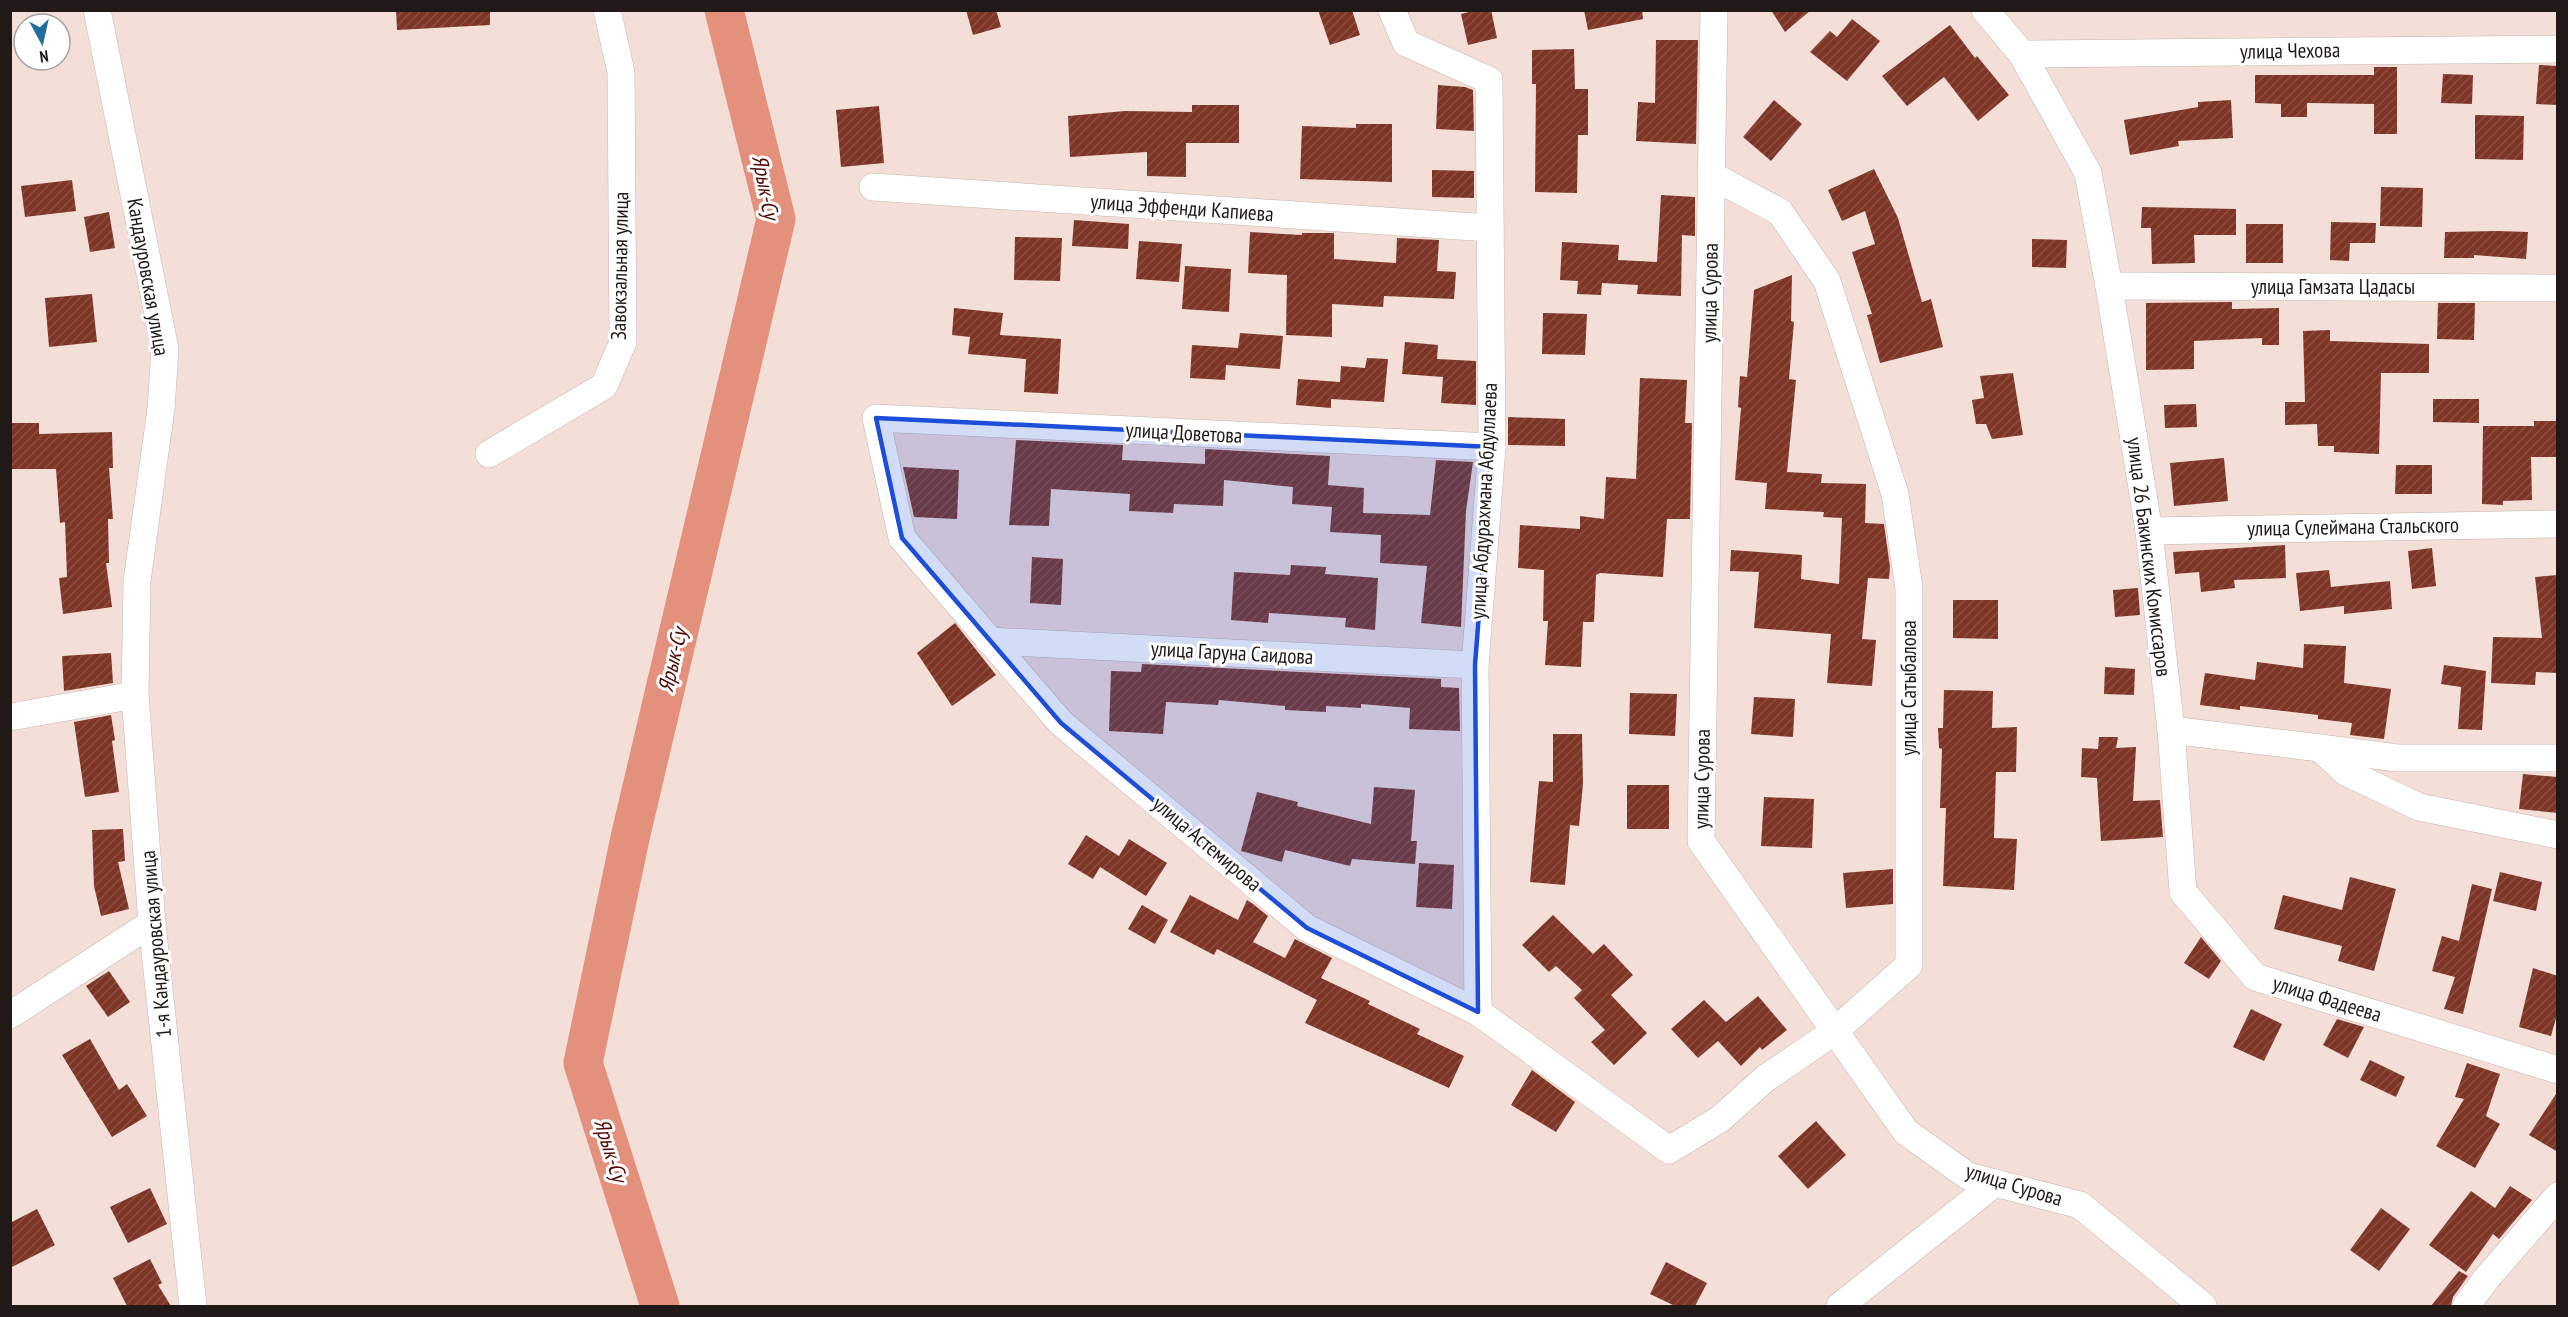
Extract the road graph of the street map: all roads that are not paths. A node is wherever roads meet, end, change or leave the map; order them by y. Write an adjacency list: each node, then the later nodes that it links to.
1 (97, 10): 18 (street, Кандауровская улица)
2 (607, 10): 15 (street, Завокзальная улица)
3 (1392, 10): 10 (street, улица Абдурахмана Абдуллаева)
4 (1714, 10): 8 (street, улица Сурова)
5 (1985, 10): 7 (street, улица 26 Бакинских Комиссаров)
6 (2558, 49): 7 (street, улица Чехова)
7 (2022, 54): 11 (street, улица 26 Бакинских Комиссаров)
8 (1712, 175): 30 (street, улица Сурова); 30 (street, улица Сатыбалова)
9 (873, 187): 10 (street, улица Эффенди Капиева)
10 (1490, 228): 14 (street, улица Абдурахмана Абдуллаева)
11 (2109, 286): 12 (street, улица Гамзата Цадасы); 17 (street, улица 26 Бакинских Комиссаров)
12 (2558, 288)
13 (876, 418): 14 (street, улица Доветова); 19 (street, улица Астемирова)
14 (1492, 447): 20 (street, улица Абдурахмана Абдуллаева)
15 (489, 454)
16 (2558, 524): 17 (street, улица Сулеймана Стальского)
17 (2149, 531): 23 (street, улица 26 Бакинских Комиссаров)
18 (137, 581): 21 (street, 1-я Кандауровская улица)
19 (989, 641): 20 (street, улица Гаруна Саидова); 28 (street, улица Астемирова)
20 (1475, 665): 28 (street, улица Абдурахмана Абдуллаева)
21 (135, 695): 22 (street); 27 (street, 1-я Кандауровская улица)
22 (10, 717)
23 (2170, 730): 24 (street); 31 (street, улица Фадеева)
24 (2320, 748): 25 (street); 26 (street)
25 (2558, 758)
26 (2558, 835)
27 (152, 923): 29 (street); 35 (street, 1-я Кандауровская улица)
28 (1478, 1012): 32 (street, улица Астемирова)
29 (10, 1015)
30 (1835, 1031): 32 (street, улица Сатыбалова); 33 (street, улица Сурова)
31 (2558, 1070)
32 (1669, 1150)
33 (1995, 1183): 36 (street); 37 (street, улица Сурова)
34 (2558, 1196): 38 (street)
35 (194, 1306)
36 (1840, 1306)
37 (2203, 1306)
38 (2466, 1306)

